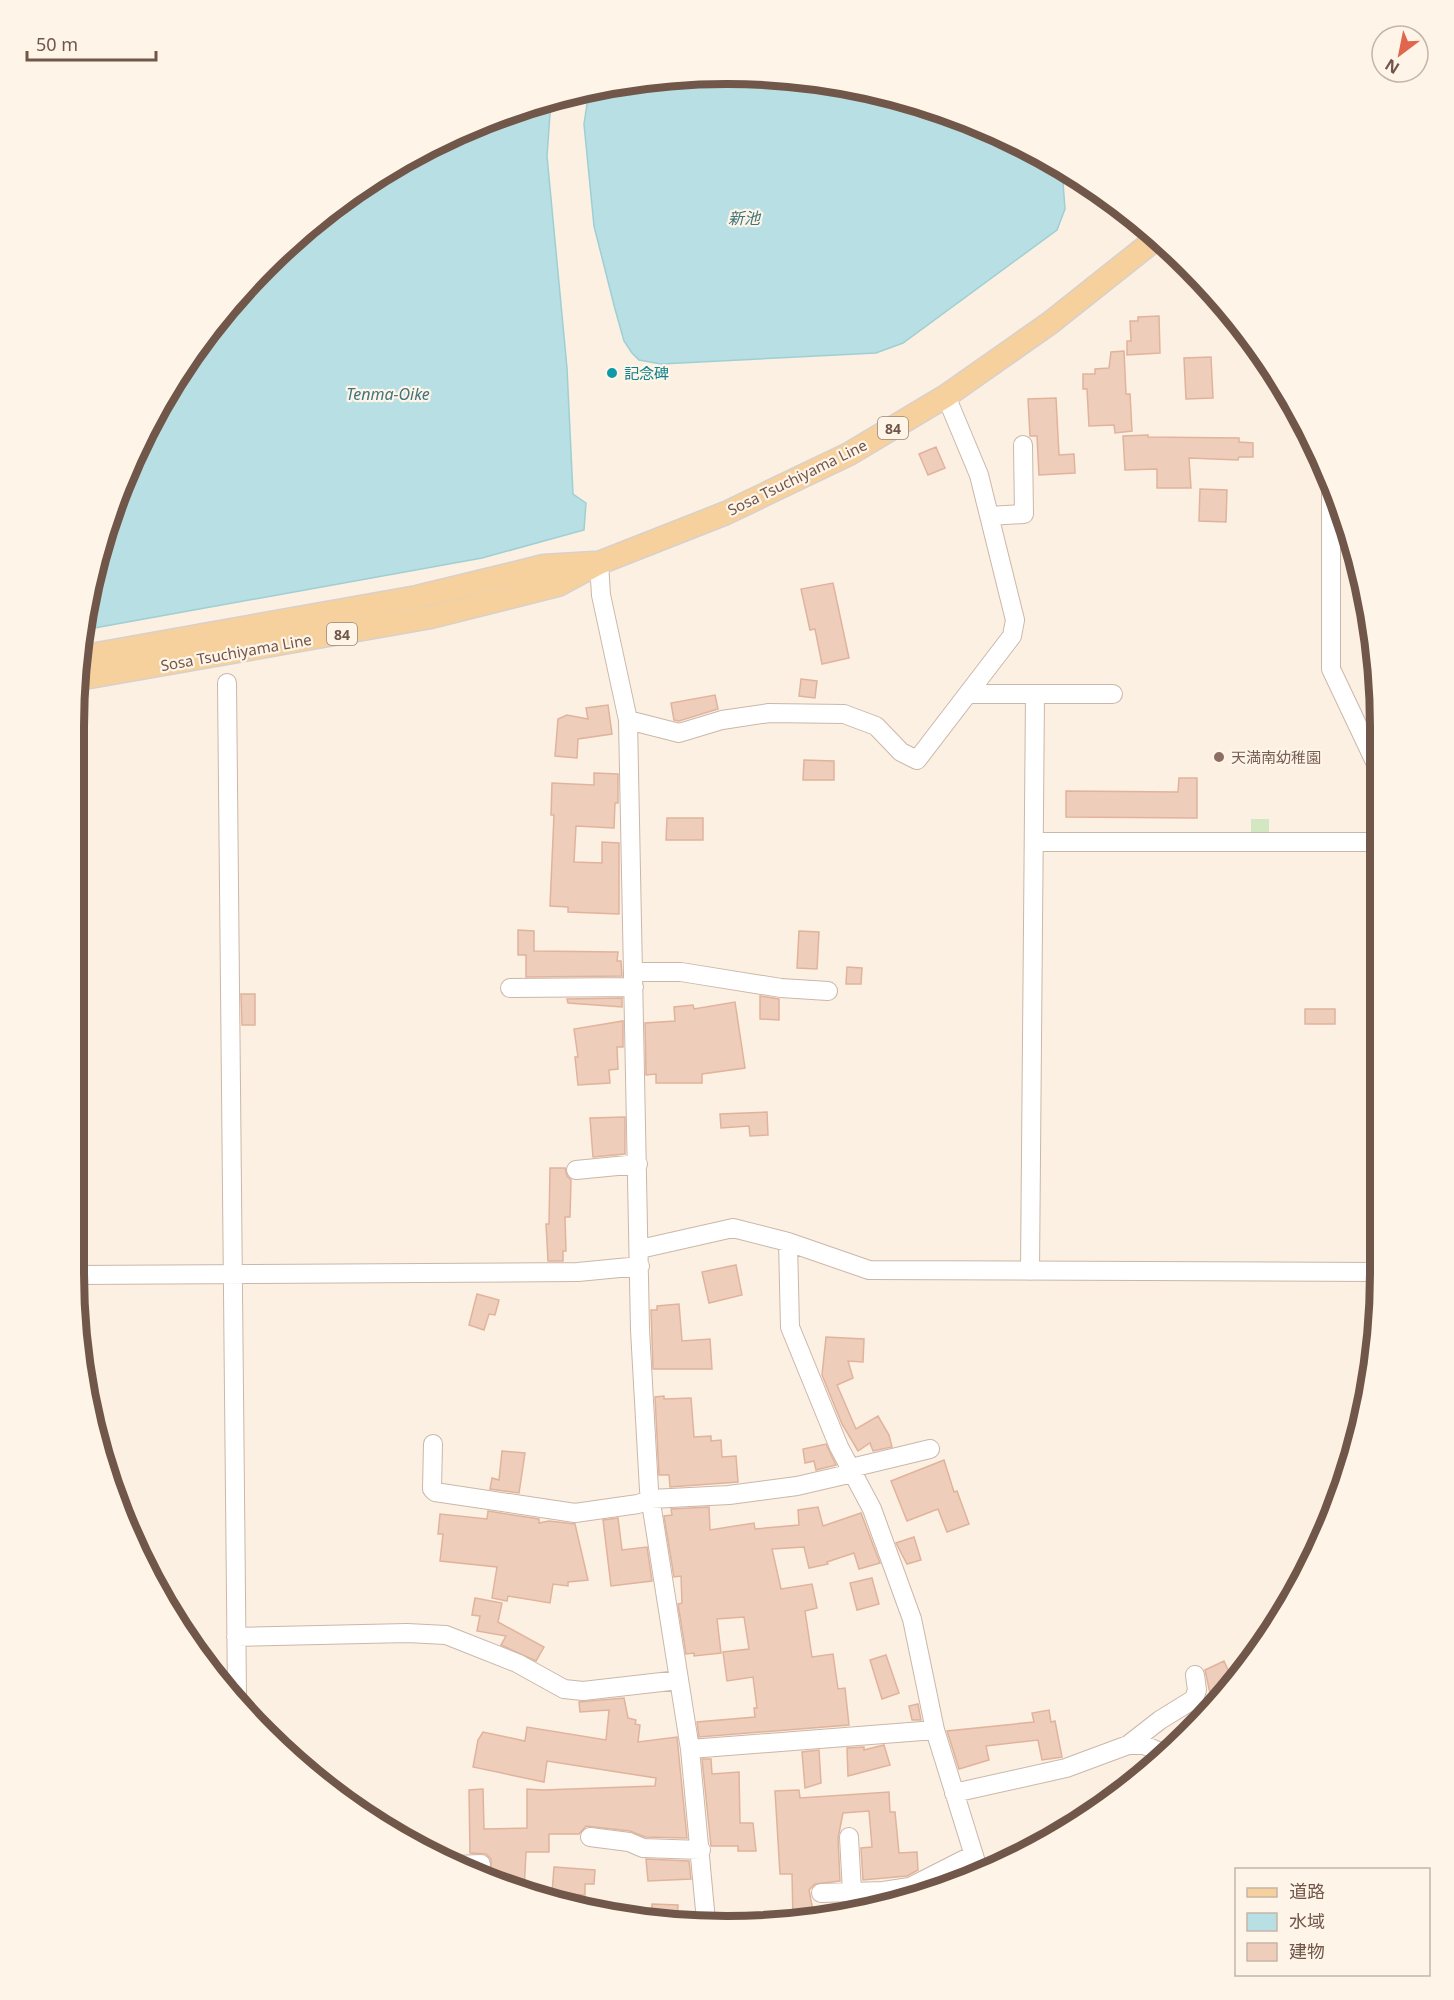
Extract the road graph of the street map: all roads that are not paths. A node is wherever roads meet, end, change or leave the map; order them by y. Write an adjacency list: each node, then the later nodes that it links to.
1 (1150, 243): 2 (main road, Sosa Tsuchiyama Line / 84)
2 (946, 396): 5 (street); 6 (main road, Sosa Tsuchiyama Line / 84)
3 (1023, 445): 5 (street)
4 (1330, 505): 14 (street)
5 (989, 516): 10 (street)
6 (598, 563): 7 (main road, Sosa Tsuchiyama Line / 84); 8 (main road, Sosa Tsuchiyama Line / 84); 13 (street)
7 (89, 655)
8 (86, 678)
9 (227, 683): 27 (street)
10 (969, 694): 11 (street); 13 (street)
11 (1035, 694): 12 (street); 15 (street)
12 (1113, 694)
13 (628, 720): 17 (street)
14 (1370, 747)
15 (1035, 842): 16 (street); 24 (street)
16 (1370, 842)
17 (634, 979): 18 (street); 19 (street); 20 (street)
18 (510, 988)
19 (828, 991)
20 (638, 1164): 21 (street); 23 (street)
21 (576, 1170)
22 (788, 1242): 23 (street); 24 (street); 30 (street)
23 (640, 1257): 27 (street); 31 (street)
24 (1030, 1271): 25 (street)
25 (1370, 1272)
26 (84, 1275): 27 (street)
27 (234, 1275): 32 (street)
28 (433, 1444): 31 (street)
29 (930, 1449): 30 (street)
30 (852, 1471): 31 (street); 36 (street)
31 (651, 1499): 34 (street)
32 (236, 1637): 34 (street); 35 (street)
33 (1195, 1675): 37 (street)
34 (679, 1680): 38 (street)
35 (237, 1688)
36 (935, 1730): 38 (street); 40 (street)
37 (1128, 1745): 39 (street); 40 (street)
38 (690, 1749): 43 (street)
39 (1157, 1751)
40 (954, 1793): 44 (street)
41 (590, 1837): 43 (street)
42 (849, 1837): 48 (street)
43 (701, 1850): 50 (street)
44 (973, 1855): 47 (street); 48 (street)
45 (475, 1864): 46 (street)
46 (481, 1864)
47 (977, 1865)
48 (852, 1892): 49 (street)
49 (821, 1893)
50 (706, 1915)

